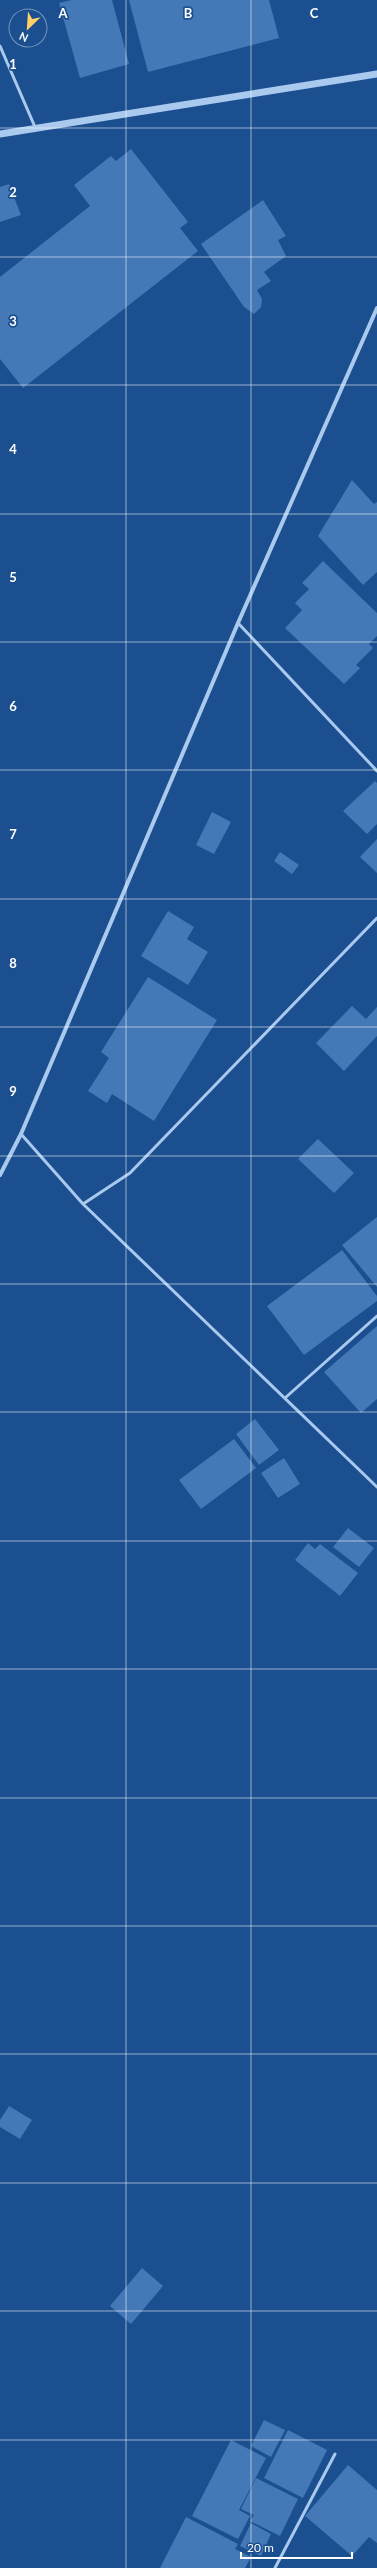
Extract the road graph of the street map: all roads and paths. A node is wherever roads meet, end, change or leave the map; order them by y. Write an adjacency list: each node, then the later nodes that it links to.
1 (0, 46): 3 (lane)
2 (377, 74): 3 (street)
3 (35, 127): 4 (street)
4 (0, 134)
5 (377, 308): 6 (street)
6 (238, 623): 7 (lane); 9 (street)
7 (377, 772)
8 (377, 918): 11 (lane)
9 (21, 1134): 10 (street); 11 (lane)
10 (0, 1175)
11 (83, 1204): 13 (lane)
12 (377, 1316): 13 (lane)
13 (285, 1398): 14 (lane)
14 (377, 1487)
15 (335, 2454): 16 (lane)
16 (275, 2568)

